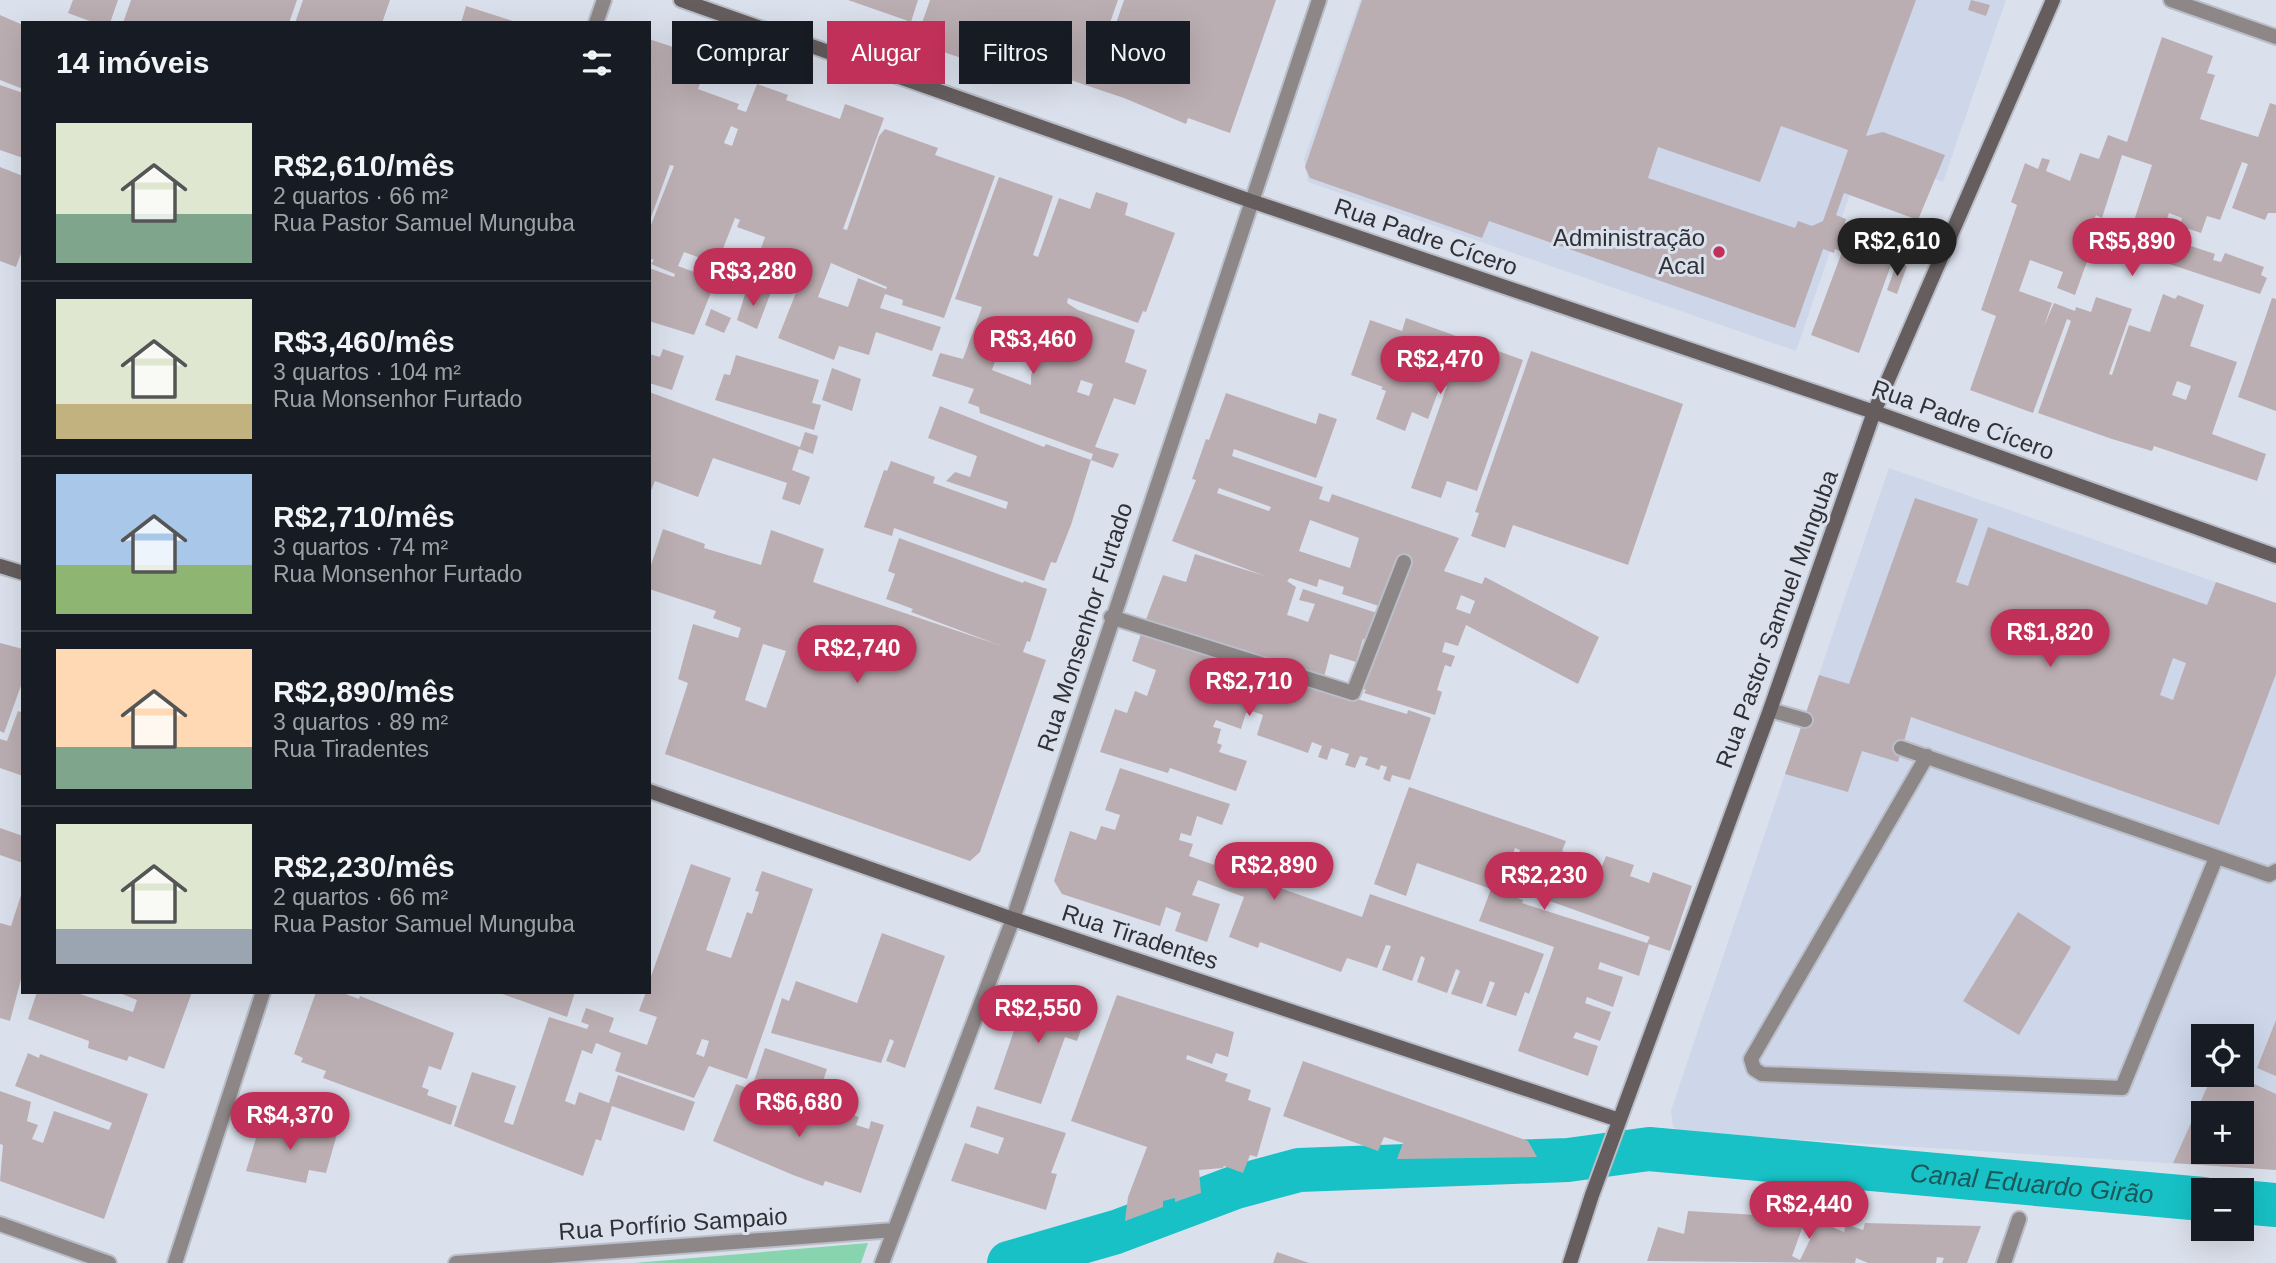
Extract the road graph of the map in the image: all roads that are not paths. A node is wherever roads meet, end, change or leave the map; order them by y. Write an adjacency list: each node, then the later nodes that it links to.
1 (604, 0): 6 (street)
2 (681, 0): 8 (street, Rua Padre Cícero)
3 (1319, 0): 8 (street, Rua Monsenhor Furtado)
4 (2053, 0): 9 (street, Rua Pastor Samuel Munguba)
5 (2171, 0): 7 (street)
6 (597, 21)
7 (2276, 37)
8 (1251, 201): 9 (street, Rua Padre Cícero); 14 (street, Rua Monsenhor Furtado)
9 (1874, 412): 10 (street, Rua Padre Cícero); 15 (street, Rua Pastor Samuel Munguba)
10 (2276, 556)
11 (1405, 562): 14 (street)
12 (0, 566): 13 (street)
13 (21, 572)
14 (1111, 617): 22 (street, Rua Monsenhor Furtado)
15 (1770, 710): 16 (street); 24 (street, Rua Pastor Samuel Munguba)
16 (1805, 720)
17 (1902, 748): 18 (street)
18 (1927, 756): 20 (street); 20 (street)
19 (651, 792): 22 (street, Rua Tiradentes)
20 (2216, 858): 21 (street)
21 (2276, 871)
22 (1013, 919): 24 (street, Rua Tiradentes); 27 (street, Rua Monsenhor Furtado)
23 (262, 994): 29 (street)
24 (1619, 1120): 32 (street, Rua Pastor Samuel Munguba)
25 (2019, 1219): 33 (street)
26 (0, 1224): 28 (street)
27 (894, 1230): 30 (street, Rua Porfírio Sampaio); 31 (street, Rua Monsenhor Furtado)
28 (109, 1263)
29 (176, 1263)
30 (456, 1263)
31 (882, 1263)
32 (1570, 1263)
33 (2004, 1263)

